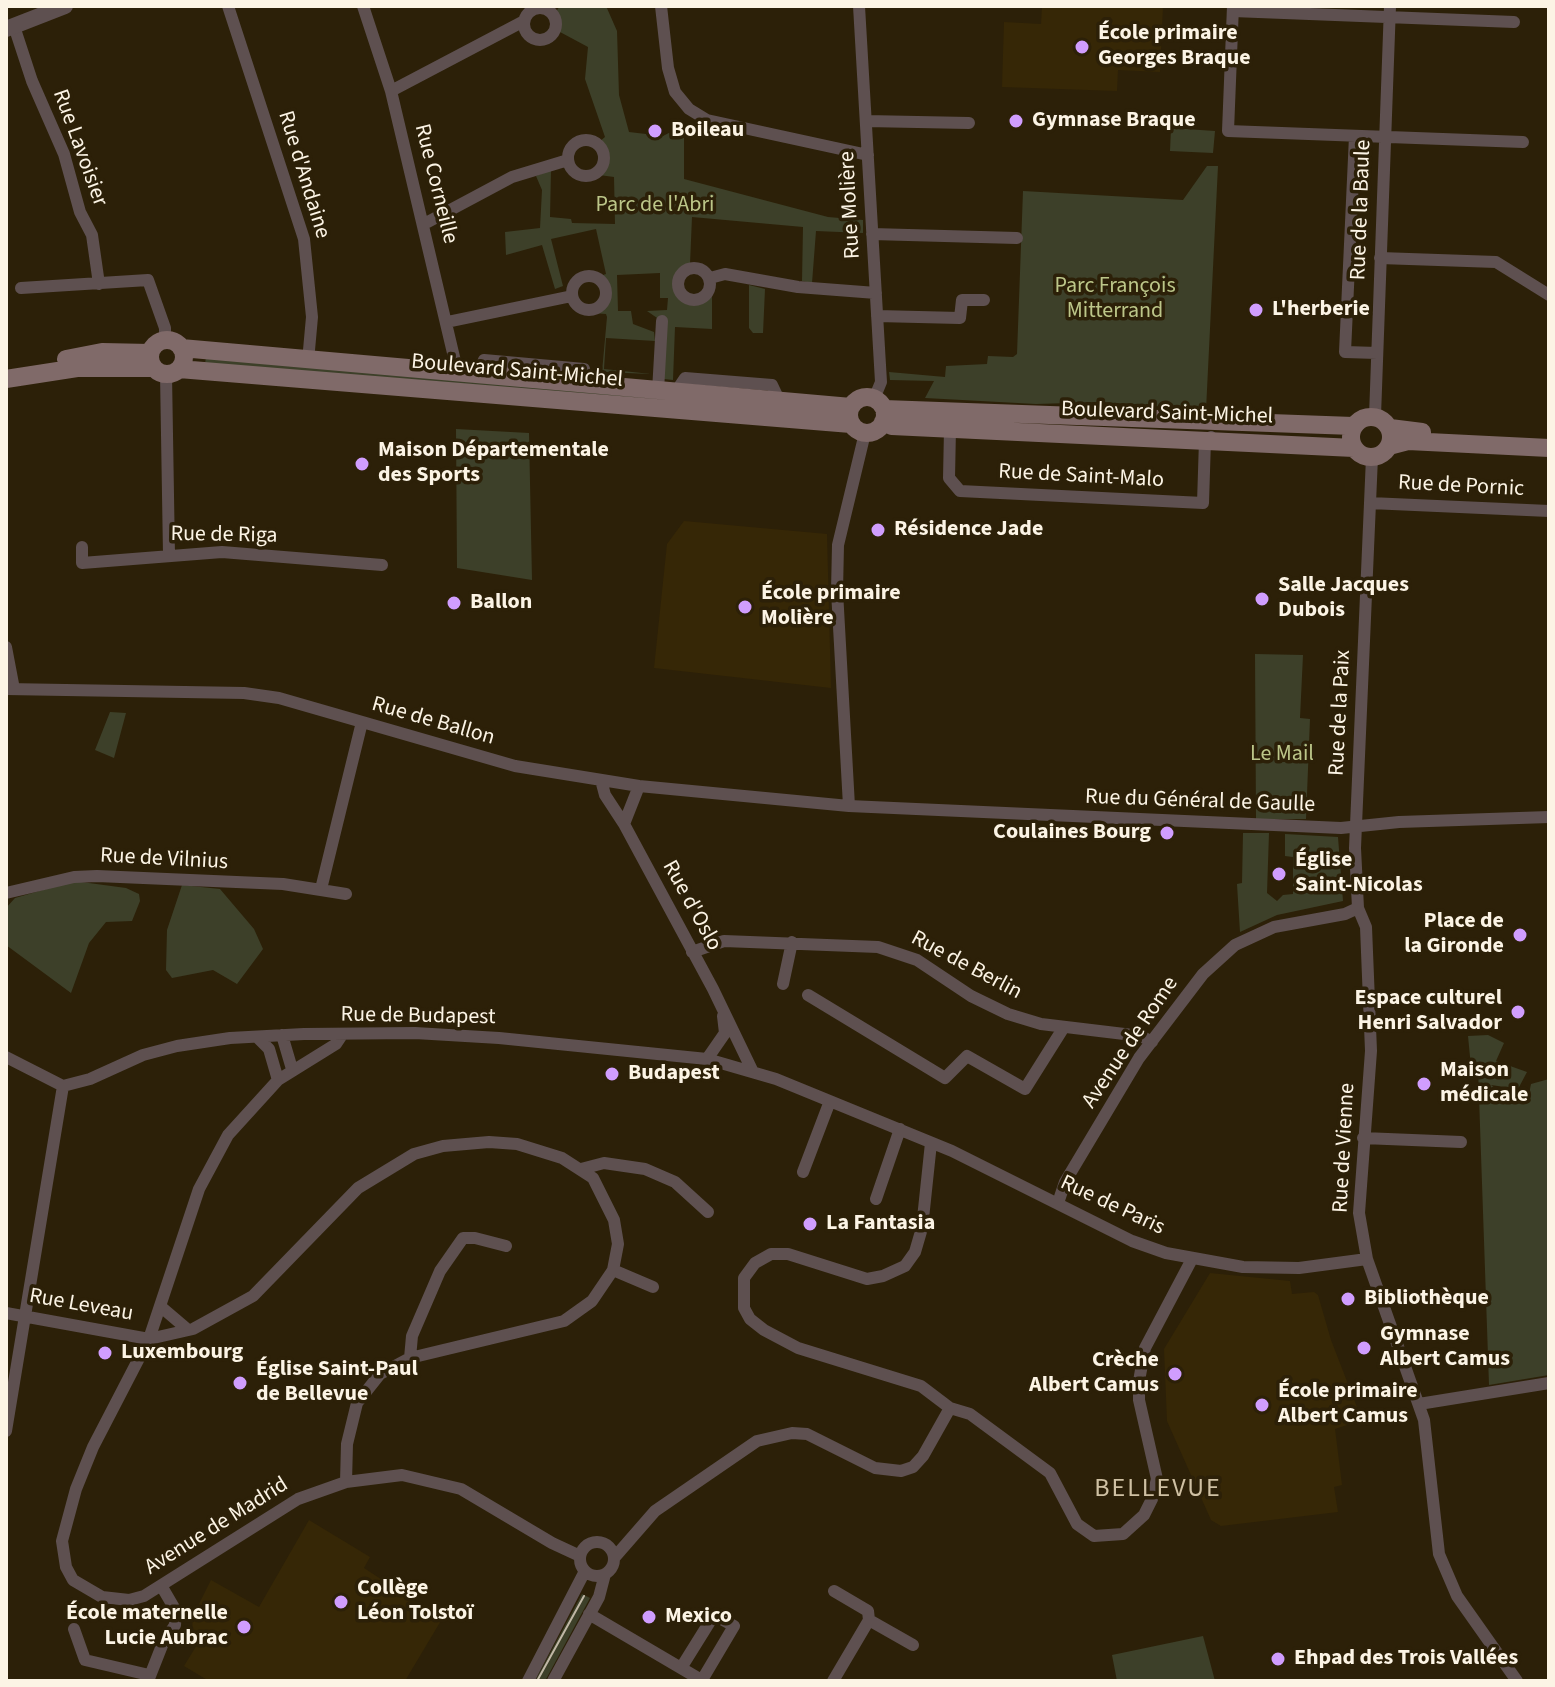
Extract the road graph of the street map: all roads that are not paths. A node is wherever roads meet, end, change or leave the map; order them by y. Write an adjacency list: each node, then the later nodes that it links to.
1 (65, 6): 10 (street)
2 (228, 6): 35 (street, Rue d'Andaine)
3 (363, 6): 11 (street, Rue Corneille)
4 (661, 6): 17 (street)
5 (859, 6): 12 (street, Rue Molière)
6 (1233, 8): 7 (street); 14 (street)
7 (1389, 11): 9 (street); 15 (street, Rue de la Baule)
8 (524, 21): 11 (street)
9 (1514, 22)
10 (10, 28): 24 (street, Rue Lavoisier)
11 (391, 91): 19 (street, Rue Corneille)
12 (866, 121): 13 (street); 17 (street, Rue Molière)
13 (969, 123)
14 (1355, 136): 15 (street); 34 (street)
15 (1384, 137): 16 (street); 22 (street, Rue de la Baule)
16 (1523, 142)
17 (868, 155): 20 (street, Rue Molière)
18 (568, 160): 19 (street)
19 (424, 224): 32 (street, Rue Corneille)
20 (872, 234): 21 (street); 26 (street, Rue Molière)
21 (1017, 238)
22 (1380, 258): 27 (street); 34 (street, Rue de la Baule)
23 (710, 278): 26 (street)
24 (99, 284): 25 (street); 33 (street)
25 (21, 288)
26 (876, 293): 30 (street, Rue Molière)
27 (1549, 295)
28 (572, 296): 32 (street)
29 (984, 300): 30 (street)
30 (877, 316): 41 (street, Rue Molière)
31 (662, 321): 40 (street)
32 (447, 322): 38 (street, Rue Corneille)
33 (173, 344): 35 (main road, Boulevard Saint-Michel); 36 (main road); 36 (main road)
34 (1377, 353): 46 (street, Rue de la Baule)
35 (308, 361): 38 (main road, Boulevard Saint-Michel)
36 (162, 366): 37 (main road, Boulevard Saint-Michel); 39 (main road, Boulevard Saint-Michel); 42 (main road, Boulevard Saint-Michel); 54 (street)
37 (6, 369)
38 (458, 374): 40 (main road, Boulevard Saint-Michel)
39 (6, 379)
40 (666, 392): 42 (main road, Boulevard Saint-Michel)
41 (880, 410): 42 (main road); 42 (main road); 44 (main road, Boulevard Saint-Michel); 45 (main road, Boulevard Saint-Michel)
42 (856, 421): 61 (street)
43 (1353, 426): 44 (main road, Boulevard Saint-Michel); 46 (main road); 48 (main road)
44 (1206, 428): 45 (main road, Boulevard Saint-Michel); 45 (street, Rue de Saint-Malo); 48 (main road, Boulevard Saint-Michel)
45 (950, 429)
46 (1385, 430): 47 (main road); 49 (main road); 50 (main road)
47 (1549, 437)
48 (1354, 448): 50 (main road)
49 (1549, 448)
50 (1372, 457): 51 (street, Rue de la Paix)
51 (1370, 503): 52 (street, Rue de Pornic); 64 (street, Rue de la Paix)
52 (1549, 511)
53 (82, 547): 54 (street, Rue de Riga)
54 (169, 555): 55 (street, Rue de Riga)
55 (382, 565)
56 (6, 647): 57 (street)
57 (10, 689): 58 (street, Rue de Ballon)
58 (362, 722): 59 (street, Rue de Ballon); 65 (street)
59 (601, 780): 60 (street, Rue de Ballon); 63 (street, Rue d'Oslo)
60 (639, 786): 61 (street, Rue de Ballon); 63 (street)
61 (849, 806): 64 (street, Rue du Général de Gaulle)
62 (1549, 817): 64 (street, Rue du Général de Gaulle)
63 (624, 824): 70 (street, Rue d'Oslo)
64 (1356, 826): 68 (street, Rue de Vienne)
65 (321, 889): 66 (street, Rue de Vilnius); 67 (street, Rue de Vilnius)
66 (6, 893)
67 (346, 894)
68 (1358, 908): 78 (street, Avenue de Rome); 88 (street, Rue de Vienne)
69 (792, 942): 70 (street, Rue de Berlin); 71 (street); 74 (street, Rue de Berlin)
70 (692, 952): 73 (street, Rue d'Oslo)
71 (783, 984)
72 (808, 995): 74 (street)
73 (722, 1007): 80 (street); 82 (street, Rue d'Oslo)
74 (1064, 1027): 78 (street, Rue de Berlin)
75 (282, 1035): 76 (street, Rue de Budapest); 77 (street, Rue de Budapest); 81 (street)
76 (342, 1035): 80 (street, Rue de Budapest); 81 (street, Avenue de Madrid)
77 (257, 1037): 84 (street); 85 (street, Rue de Budapest)
78 (1152, 1042): 94 (street, Avenue de Rome)
79 (6, 1057): 85 (street)
80 (707, 1059): 82 (street, Rue de Budapest)
81 (292, 1069): 84 (street, Avenue de Madrid)
82 (753, 1072): 83 (street, Rue de Budapest)
83 (776, 1079): 86 (street, Rue de Paris)
84 (278, 1080): 101 (street, Avenue de Madrid)
85 (63, 1086): 103 (street)
86 (830, 1101): 87 (street, Rue de Paris); 92 (street)
87 (900, 1129): 90 (street, Rue de Paris); 93 (street)
88 (1363, 1138): 89 (street); 98 (street, Rue de Vienne)
89 (1461, 1142)
90 (931, 1143): 94 (street, Rue de Paris); 109 (street)
91 (581, 1169): 95 (street); 99 (street); 104 (street)
92 (803, 1172)
93 (876, 1199)
94 (1058, 1203): 97 (street, Rue de Paris)
95 (708, 1212)
96 (506, 1246): 106 (street)
97 (1192, 1259): 98 (street, Rue de Paris); 109 (street)
98 (1367, 1259): 108 (street, Rue de Vienne)
99 (613, 1270): 100 (street); 106 (street)
100 (653, 1287)
101 (160, 1306): 104 (street); 105 (street, Avenue de Madrid)
102 (6, 1313): 103 (street, Rue Leveau)
103 (26, 1316): 105 (street, Rue Leveau); 110 (street)
104 (187, 1329): 105 (street)
105 (149, 1339): 116 (street, Avenue de Madrid)
106 (410, 1358): 111 (street)
107 (1549, 1383): 108 (street)
108 (1419, 1404): 128 (street, Rue de Vienne)
109 (950, 1408): 113 (street)
110 (6, 1431)
111 (346, 1482): 112 (street, Avenue de Madrid); 116 (street, Avenue de Madrid)
112 (580, 1556): 113 (street); 114 (street)
113 (614, 1558): 115 (street)
114 (585, 1571): 115 (street); 124 (street)
115 (605, 1574): 118 (street)
116 (162, 1587): 123 (street)
117 (834, 1591): 119 (street)
118 (589, 1614): 122 (street); 125 (street)
119 (869, 1620): 121 (street); 127 (street)
120 (74, 1629): 123 (street)
121 (913, 1645)
122 (681, 1668): 126 (street); 126 (street)
123 (149, 1678)
124 (528, 1681)
125 (553, 1681)
126 (702, 1681)
127 (833, 1681)
128 (1517, 1681)

